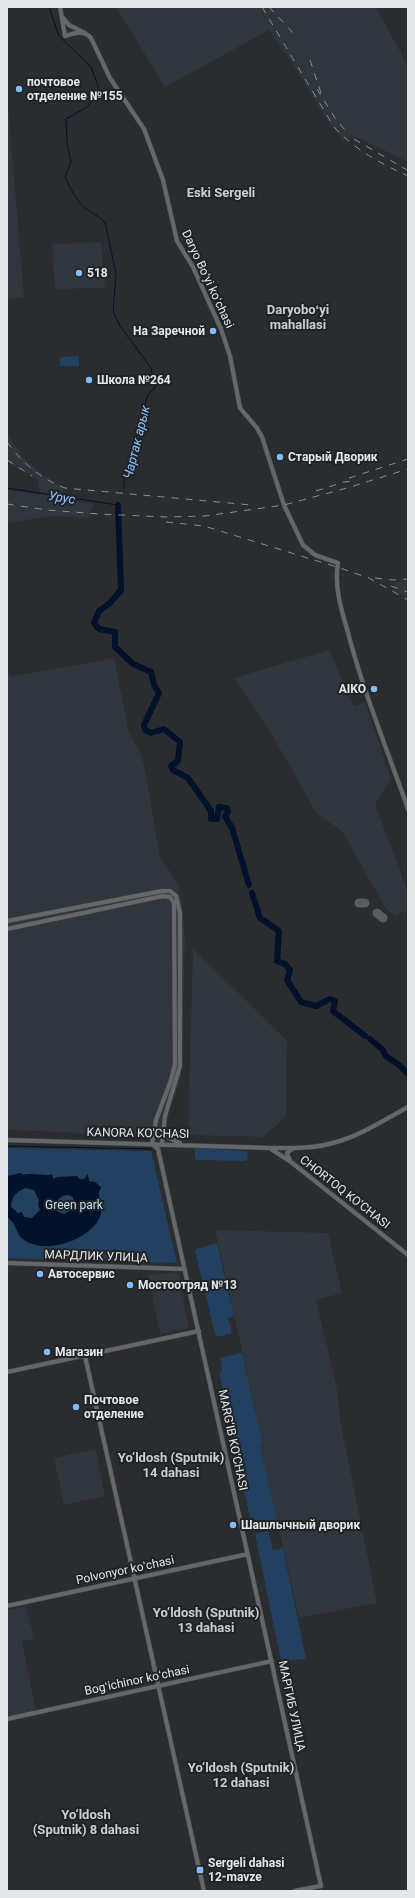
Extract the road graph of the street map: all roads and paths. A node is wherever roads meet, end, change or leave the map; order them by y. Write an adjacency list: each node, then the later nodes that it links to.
1 (60, 7): 2 (street)
2 (61, 12): 3 (street, Daryo Boʻyi koʻchasi); 3 (street)
3 (87, 34): 4 (street, Daryo Boʻyi koʻchasi)
4 (408, 809)
5 (7, 921): 8 (street)
6 (7, 929): 10 (street)
7 (408, 1107): 14 (street, KANORA KO'CHASI)
8 (163, 1129): 11 (street); 12 (street)
9 (7, 1140): 10 (street, KANORA KO'CHASI)
10 (152, 1144): 11 (street, KANORA KO'CHASI); 15 (street)
11 (162, 1144): 12 (street, KANORA KO'CHASI); 15 (street)
12 (182, 1144): 13 (street, KANORA KO'CHASI)
13 (269, 1148): 14 (street, KANORA KO'CHASI); 16 (street, CHORTOQ KO'CHASI)
14 (295, 1148): 16 (street)
15 (158, 1149): 19 (street)
16 (291, 1162): 17 (street, CHORTOQ KO'CHASI)
17 (408, 1255)
18 (7, 1263): 19 (street, МАРДЛИК УЛИЦА)
19 (184, 1269): 20 (street, MARG‘IB KO‘CHASI)
20 (199, 1331): 21 (street); 23 (street, MARG‘IB KO‘CHASI)
21 (85, 1356): 22 (street); 24 (street)
22 (7, 1372)
23 (248, 1554): 24 (street, Polvonyor koʻchasi); 26 (street, МАРГИБ УЛИЦА)
24 (135, 1578): 25 (street, Polvonyor koʻchasi); 27 (street)
25 (7, 1606)
26 (272, 1661): 27 (street, Bogʻichinor koʻchasi); 30 (street, МАРГИБ УЛИЦА)
27 (159, 1686): 28 (street, Bogʻichinor koʻchasi); 29 (street)
28 (7, 1719)
29 (204, 1891)
30 (294, 1891)

